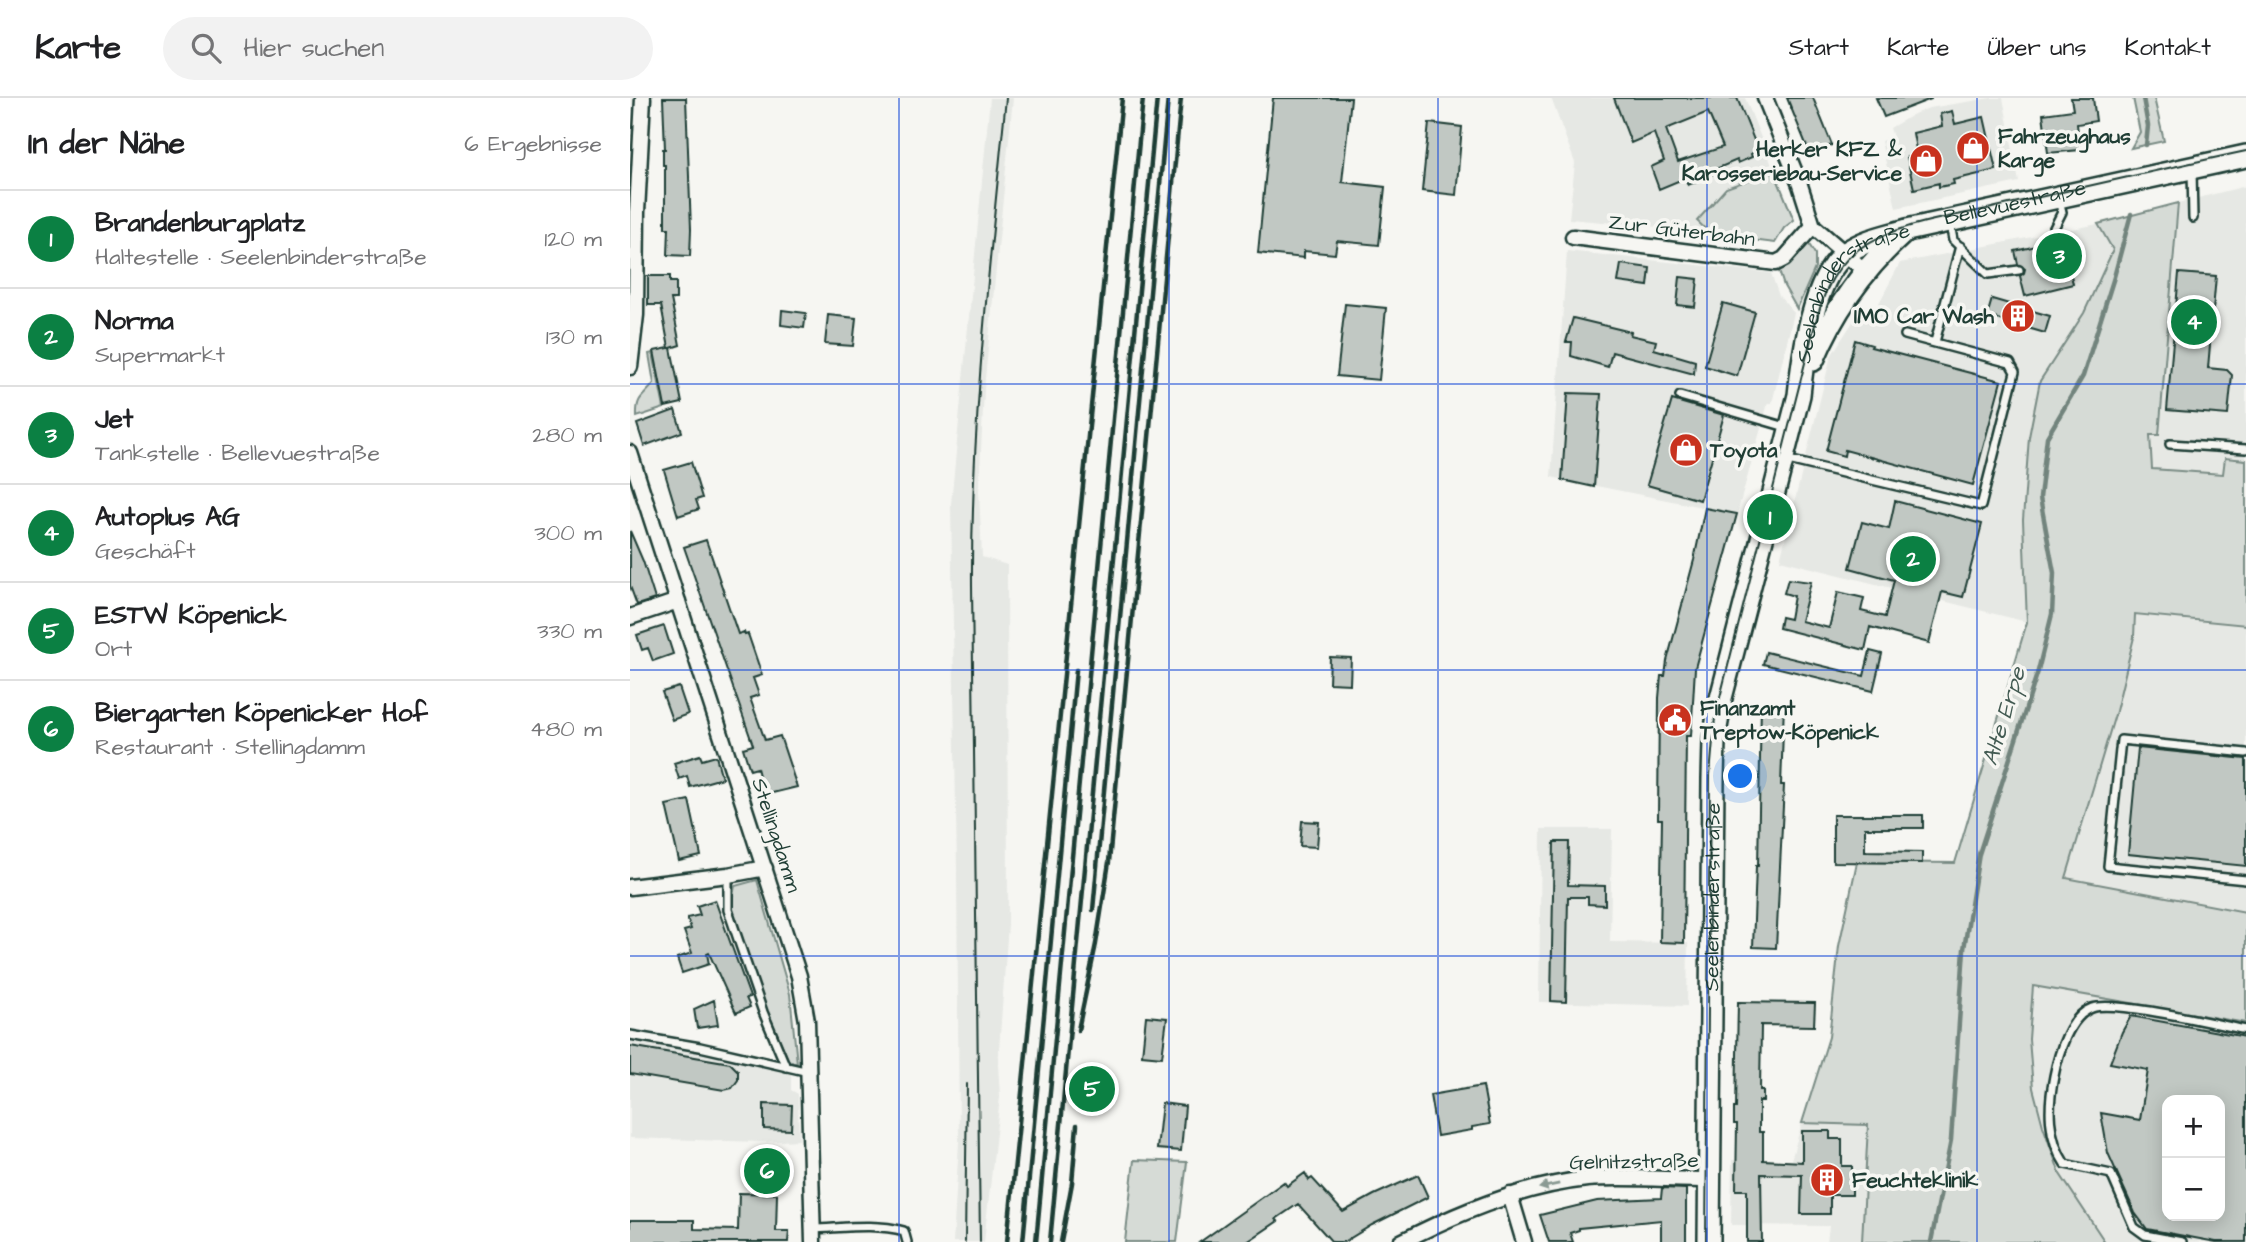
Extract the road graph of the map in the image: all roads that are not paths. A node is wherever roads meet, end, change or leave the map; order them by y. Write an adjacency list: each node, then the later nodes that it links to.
1 (643, 98): 18 (street)
2 (1765, 98): 8 (street)
3 (2246, 156): 4 (street, Bellevuestraße)
4 (2192, 169): 5 (street, Bellevuestraße); 6 (lane)
5 (2058, 195): 7 (street, Bellevuestraße); 11 (lane)
6 (2193, 218)
7 (1949, 220): 9 (street, Bellevuestraße); 12 (lane)
8 (1813, 226): 10 (street, Zur Güterbahn); 13 (street)
9 (1907, 230): 13 (street, Seelenbinderstraße); 15 (street, Seelenbinderstraße)
10 (1573, 237)
11 (2046, 244)
12 (1960, 246): 14 (lane); 17 (lane)
13 (1845, 254): 15 (street); 19 (street, Seelenbinderstraße)
14 (2019, 270)
15 (1865, 271): 19 (street, Seelenbinderstraße)
16 (1905, 335): 17 (lane)
17 (1935, 342): 25 (lane)
18 (630, 367)
19 (1799, 395): 21 (street, Seelenbinderstraße)
20 (1680, 396): 21 (lane)
21 (1790, 429): 25 (street, Seelenbinderstraße)
22 (2170, 444): 23 (lane)
23 (2246, 449)
24 (630, 453): 26 (street, Stellingdamm)
25 (1783, 458): 37 (street, Seelenbinderstraße)
26 (678, 601): 27 (street); 29 (street, Stellingdamm)
27 (630, 617)
28 (2246, 753): 31 (lane)
29 (765, 868): 30 (street); 36 (street, Stellingdamm)
30 (728, 875): 32 (street); 35 (lane)
31 (2246, 880)
32 (630, 887)
33 (2246, 1030): 44 (lane)
34 (630, 1035): 35 (lane)
35 (786, 1068): 36 (lane)
36 (809, 1073): 39 (street, Stellingdamm)
37 (1710, 1180): 38 (street, Gelnitzstraße, one-way to 38); 43 (street, Seelenbinderstraße)
38 (1510, 1195): 41 (street, Gelnitzstraße); 42 (street)
39 (813, 1235): 40 (lane)
40 (907, 1242)
41 (1401, 1242)
42 (1524, 1242)
43 (1709, 1242)
44 (2182, 1242)

